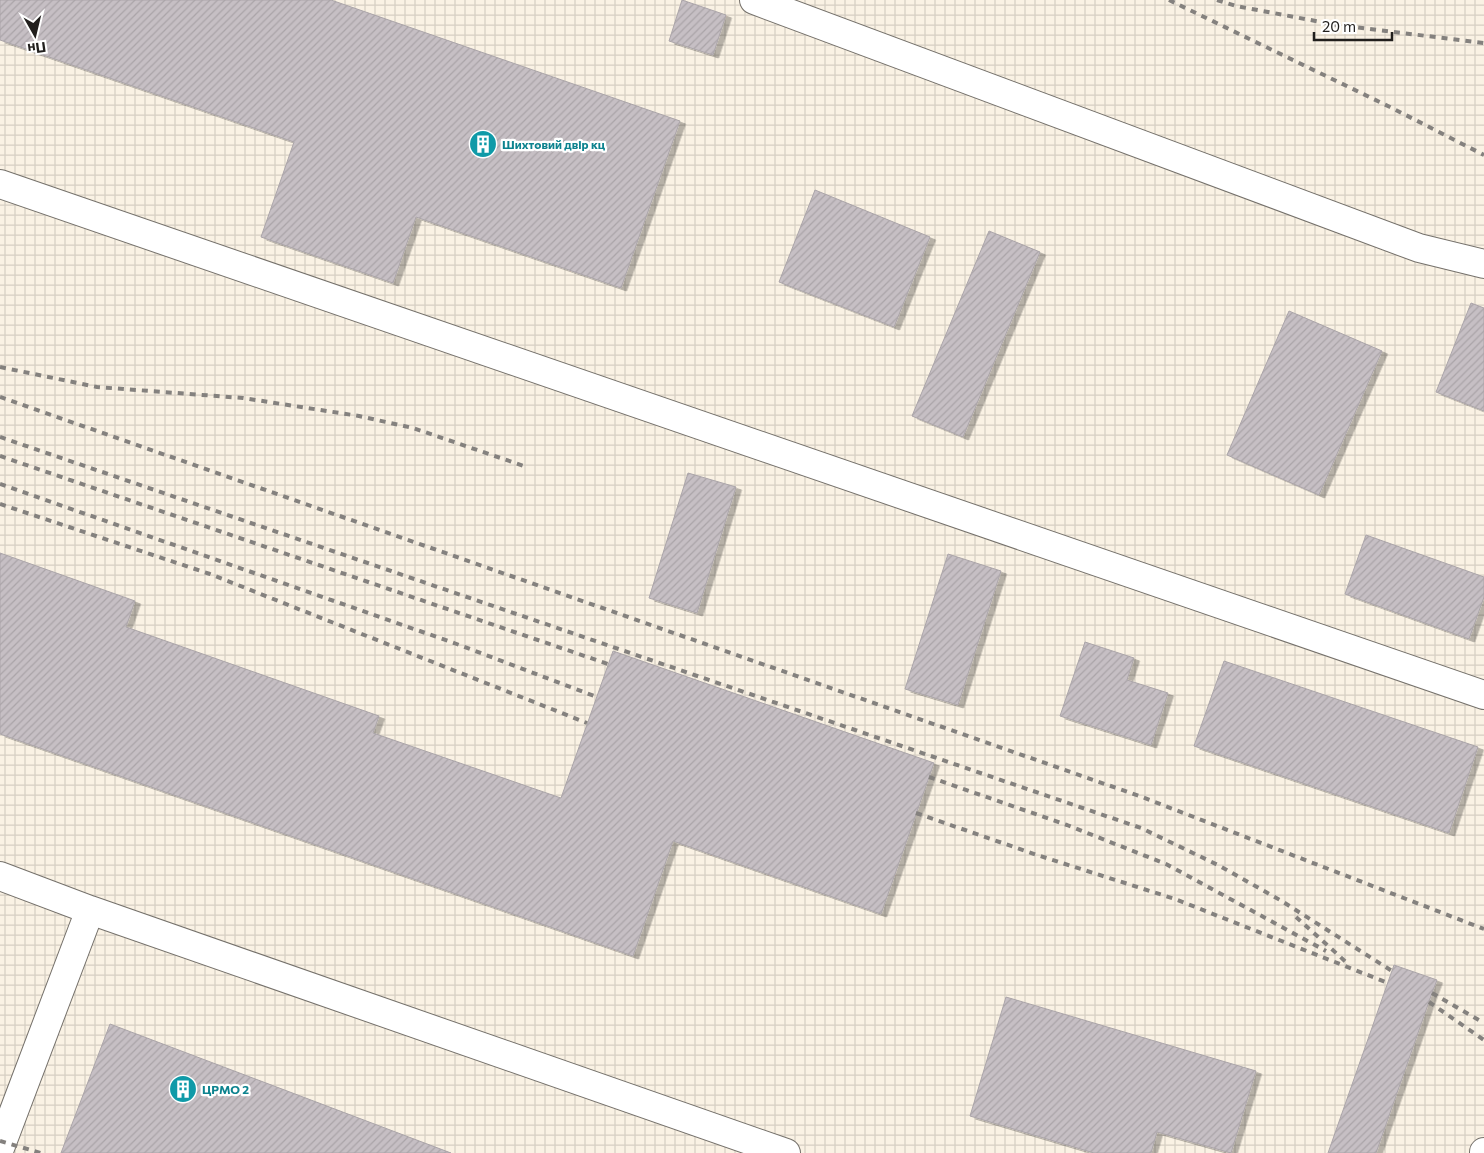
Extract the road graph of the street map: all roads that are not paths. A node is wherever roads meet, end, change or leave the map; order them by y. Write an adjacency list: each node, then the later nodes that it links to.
1 (754, 0): 3 (street)
2 (0, 184): 4 (street)
3 (1484, 264)
4 (1484, 696)
5 (0, 876): 6 (street)
6 (90, 910): 7 (street); 8 (street)
7 (0, 1148)
8 (786, 1153)

